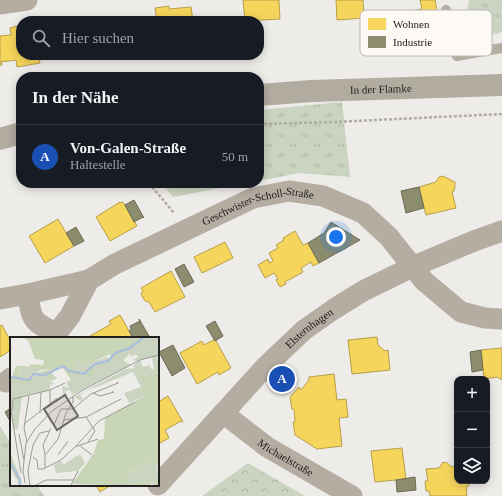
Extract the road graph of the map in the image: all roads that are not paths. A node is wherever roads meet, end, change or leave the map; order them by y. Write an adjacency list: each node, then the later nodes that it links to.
1 (26, 0): 2 (street)
2 (0, 4)
3 (502, 48): 4 (lane)
4 (492, 50)
5 (502, 84): 6 (main road, In der Flamke)
6 (264, 95)
7 (16, 134): 8 (main road)
8 (0, 139)
9 (502, 231): 10 (street, Elsternhagen)
10 (412, 267): 11 (street, Geschwister-Scholl-Straße); 14 (street, Geschwister-Scholl-Straße); 16 (street, Elsternhagen)
11 (90, 280): 12 (street, Geschwister-Scholl-Straße); 15 (street, Geschwister-Scholl-Straße)
12 (28, 294): 13 (street, Geschwister-Scholl-Straße); 15 (street, Geschwister-Scholl-Straße)
13 (0, 299)
14 (502, 319)
15 (55, 335)
16 (223, 413): 17 (street, Elsternhagen); 20 (street, Michaelstraße)
17 (159, 484)
18 (157, 486): 19 (street, Elsternhagen)
19 (146, 496)
20 (352, 496)

